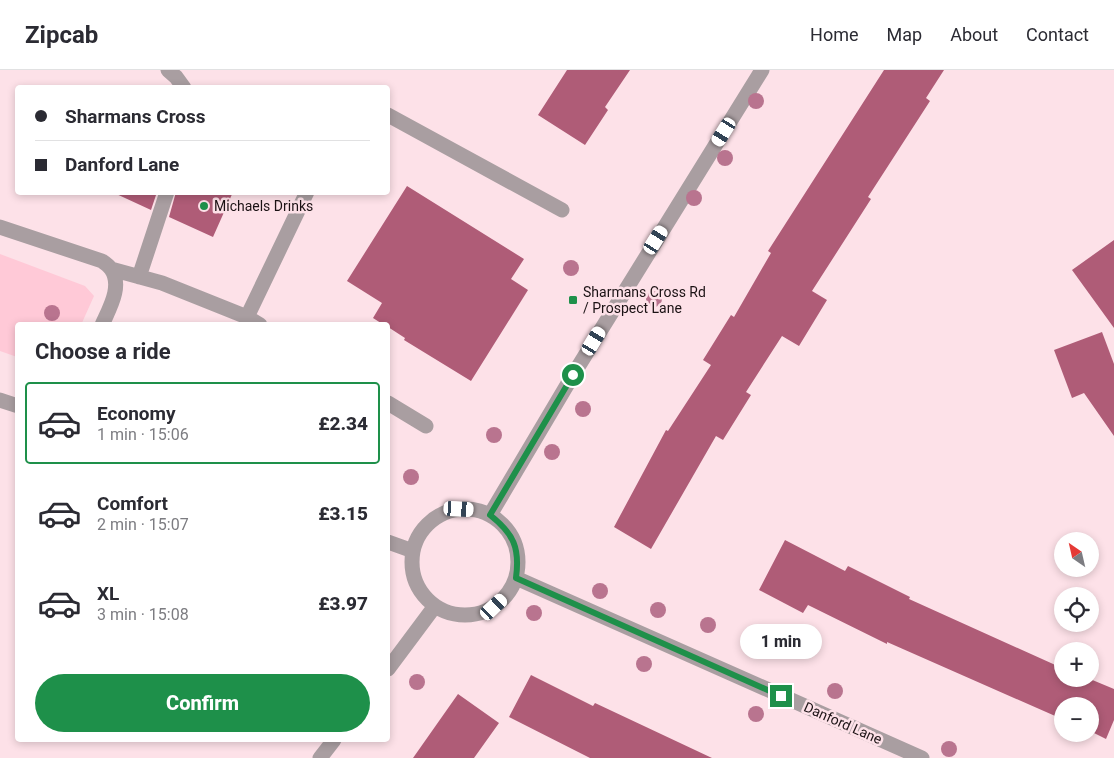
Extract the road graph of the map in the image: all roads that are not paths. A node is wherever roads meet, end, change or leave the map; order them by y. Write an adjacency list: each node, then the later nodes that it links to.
1 (168, 70): 3 (street)
2 (762, 70): 18 (street)
3 (182, 85)
4 (390, 116): 7 (street)
5 (166, 195): 10 (street)
6 (306, 195): 11 (street)
7 (562, 210)
8 (0, 227): 9 (street)
9 (112, 269): 10 (street); 12 (street)
10 (139, 276): 11 (street)
11 (247, 317): 13 (street)
12 (103, 322)
13 (255, 322)
14 (0, 400): 16 (street)
15 (390, 403): 17 (street)
16 (15, 405)
17 (426, 426)
18 (490, 515): 20 (street); 21 (street)
19 (390, 543): 20 (street)
20 (413, 551): 22 (street)
21 (516, 578): 22 (street); 26 (street, Danford Lane)
22 (435, 606): 23 (street)
23 (390, 666)
24 (332, 742): 25 (street)
25 (320, 758)
26 (922, 758)

